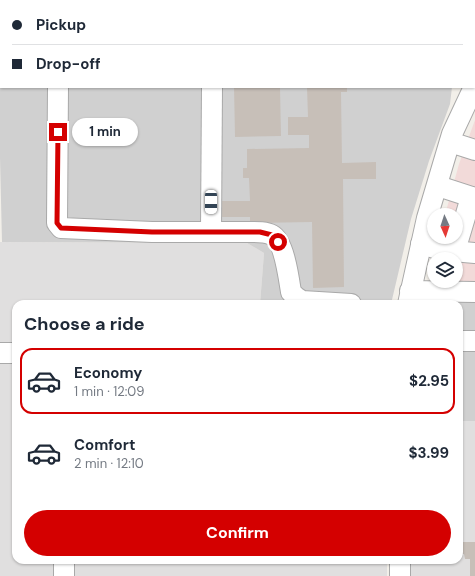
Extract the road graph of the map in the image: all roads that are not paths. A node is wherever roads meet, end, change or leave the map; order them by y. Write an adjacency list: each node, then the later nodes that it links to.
1 (58, 88): 8 (street)
2 (212, 88): 8 (street)
3 (473, 91): 4 (street)
4 (450, 142): 5 (street); 6 (street)
5 (475, 150)
6 (438, 186): 7 (street); 9 (street)
7 (473, 198): 10 (street)
8 (211, 231): 14 (street)
9 (421, 244): 10 (street); 13 (street)
10 (455, 251): 11 (street)
11 (475, 253)
12 (475, 292): 13 (street)
13 (409, 298)
14 (300, 300)
15 (463, 341): 16 (street)
16 (475, 341)
17 (0, 353): 18 (street)
18 (12, 353)
19 (64, 564): 21 (street)
20 (400, 564): 22 (street)
21 (64, 576)
22 (400, 576)

